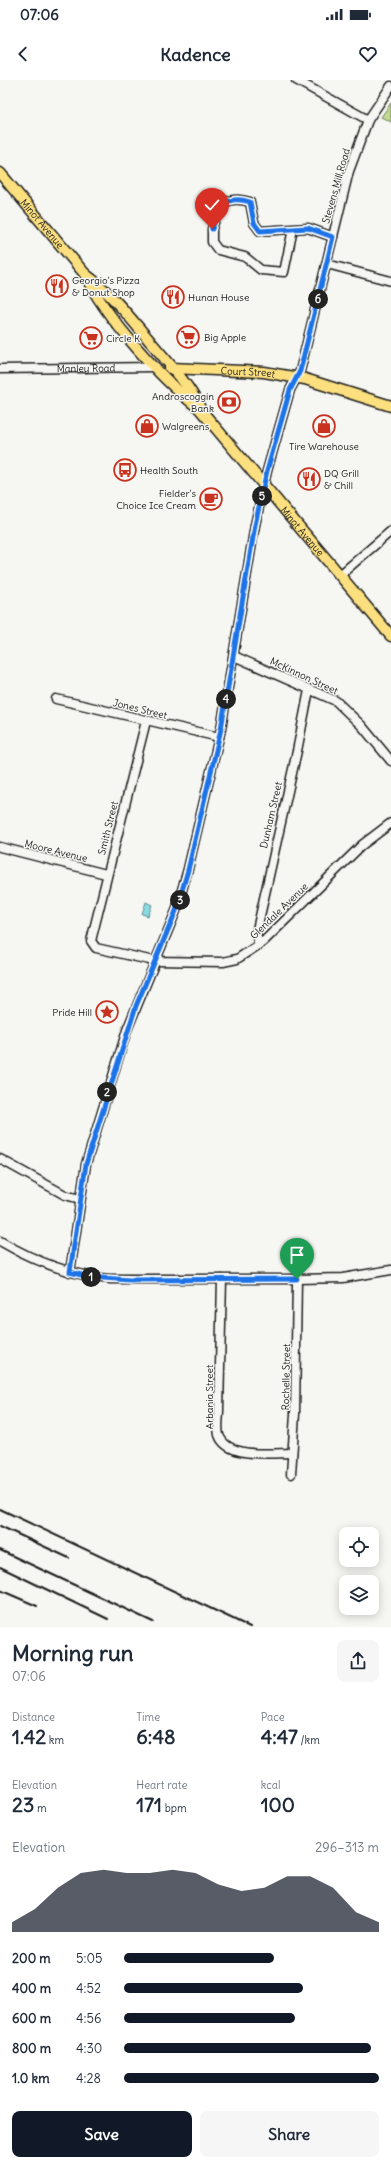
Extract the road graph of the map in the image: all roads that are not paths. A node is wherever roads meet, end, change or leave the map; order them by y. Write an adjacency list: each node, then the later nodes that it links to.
1 (296, 80): 3 (street)
2 (391, 86): 3 (street, Stevens Mill Road)
3 (368, 120): 6 (street, Stevens Mill Road)
4 (0, 173): 8 (main road, Minot Avenue)
5 (293, 229): 5 (street); 6 (street)
6 (333, 237): 7 (street, Stevens Mill Road)
7 (327, 264): 9 (street); 13 (street, Stevens Mill Road)
8 (85, 274): 10 (main road, Minot Avenue); 12 (main road, Minot Avenue)
9 (391, 281)
10 (156, 367): 11 (street, Manley Road); 12 (main road, Manley Road); 15 (main road, Minot Avenue)
11 (0, 369)
12 (173, 369): 13 (main road, Court Street); 15 (main road, Minot Avenue)
13 (296, 378): 14 (main road, Court Street); 16 (street, Stevens Mill Road)
14 (391, 406)
15 (200, 408): 16 (main road, Minot Avenue)
16 (264, 483): 18 (main road, Minot Avenue); 20 (street, Stevens Mill Road)
17 (391, 531): 18 (street)
18 (340, 575): 19 (main road, Minot Avenue)
19 (391, 636)
20 (234, 656): 21 (street, McKinnon Street); 24 (street, Stevens Mill Road)
21 (309, 690): 25 (street, McKinnon Street); 30 (street, Dunham Street)
22 (56, 699): 23 (street, Jones Street)
23 (146, 721): 24 (street, Jones Street); 28 (street, Smith Street)
24 (219, 737): 31 (street, Stevens Mill Road)
25 (391, 761)
26 (391, 823): 30 (street, Glendale Avenue)
27 (0, 847): 28 (street, Moore Avenue)
28 (106, 874): 29 (street, Smith Street)
29 (91, 941): 31 (street, Glendale Avenue)
30 (259, 945): 31 (street, Glendale Avenue)
31 (154, 961): 33 (street, Stevens Mill Road)
32 (0, 1159): 33 (street)
33 (80, 1199): 36 (street, Stevens Mill Road)
34 (0, 1241): 36 (street)
35 (391, 1270): 38 (street)
36 (70, 1272): 37 (street)
37 (222, 1279): 38 (street); 39 (street, Arbania Street)
38 (297, 1279): 39 (street, Rochelle Street)
39 (292, 1453): 40 (street, Rochelle Street)
40 (291, 1474)

